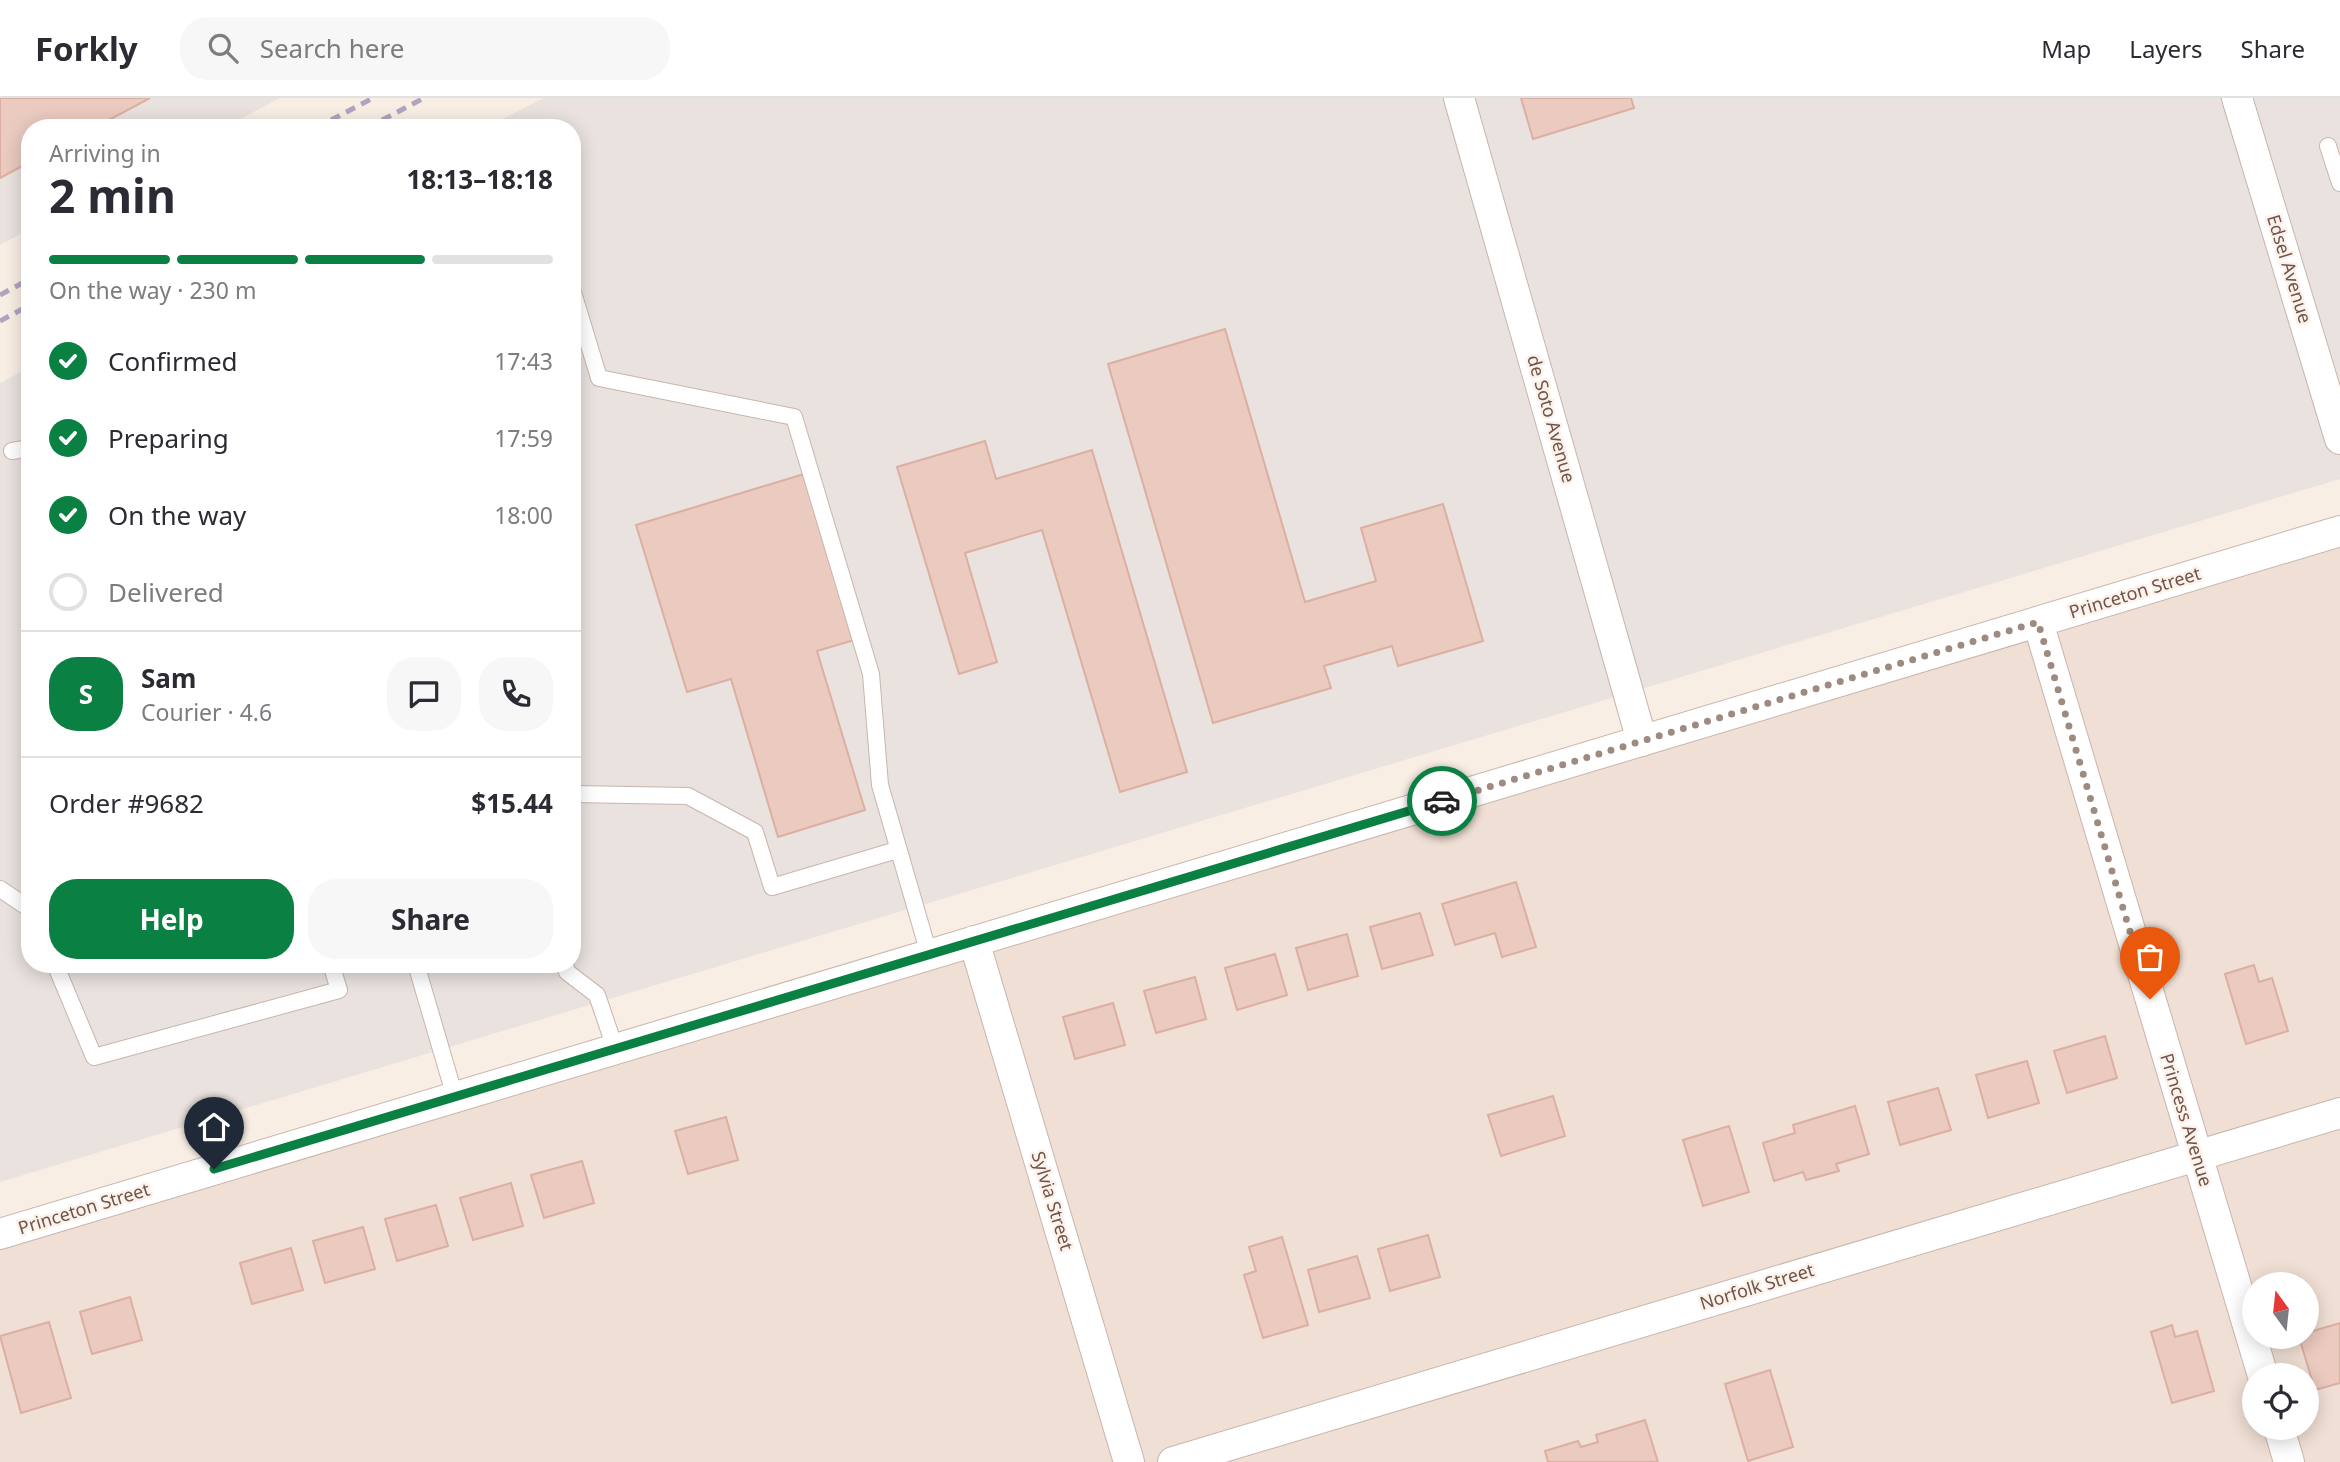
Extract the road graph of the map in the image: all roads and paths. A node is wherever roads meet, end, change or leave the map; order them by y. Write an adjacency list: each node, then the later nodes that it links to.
1 (1459, 98): 11 (street, de Soto Avenue)
2 (2237, 98): 6 (street, Edsel Avenue)
3 (2328, 146): 4 (lane)
4 (2340, 183)
5 (581, 320): 13 (lane)
6 (2340, 439)
7 (21, 449): 8 (lane)
8 (12, 451)
9 (2340, 531): 10 (street, Princeton Street)
10 (2038, 622): 11 (street, Princeton Street); 25 (street, Princess Avenue)
11 (1642, 741): 16 (street, Princeton Street)
12 (581, 794): 13 (lane)
13 (897, 850): 17 (lane)
14 (0, 889): 15 (lane)
15 (21, 903)
16 (974, 941): 17 (street, Princeton Street); 29 (street, Sylvia Street)
17 (929, 954): 22 (street, Princeton Street)
18 (59, 973): 19 (lane)
19 (334, 973)
20 (419, 973): 23 (lane)
21 (568, 973): 22 (lane)
22 (615, 1048): 23 (street, Princeton Street)
23 (455, 1097): 26 (street, Princeton Street)
24 (2340, 1112): 25 (street, Norfolk Street)
25 (2197, 1155): 27 (street, Princess Avenue); 30 (street, Norfolk Street)
26 (0, 1234)
27 (2259, 1363)
28 (2283, 1440): 31 (street)
29 (1129, 1462)
30 (1173, 1462)
31 (2289, 1462)

